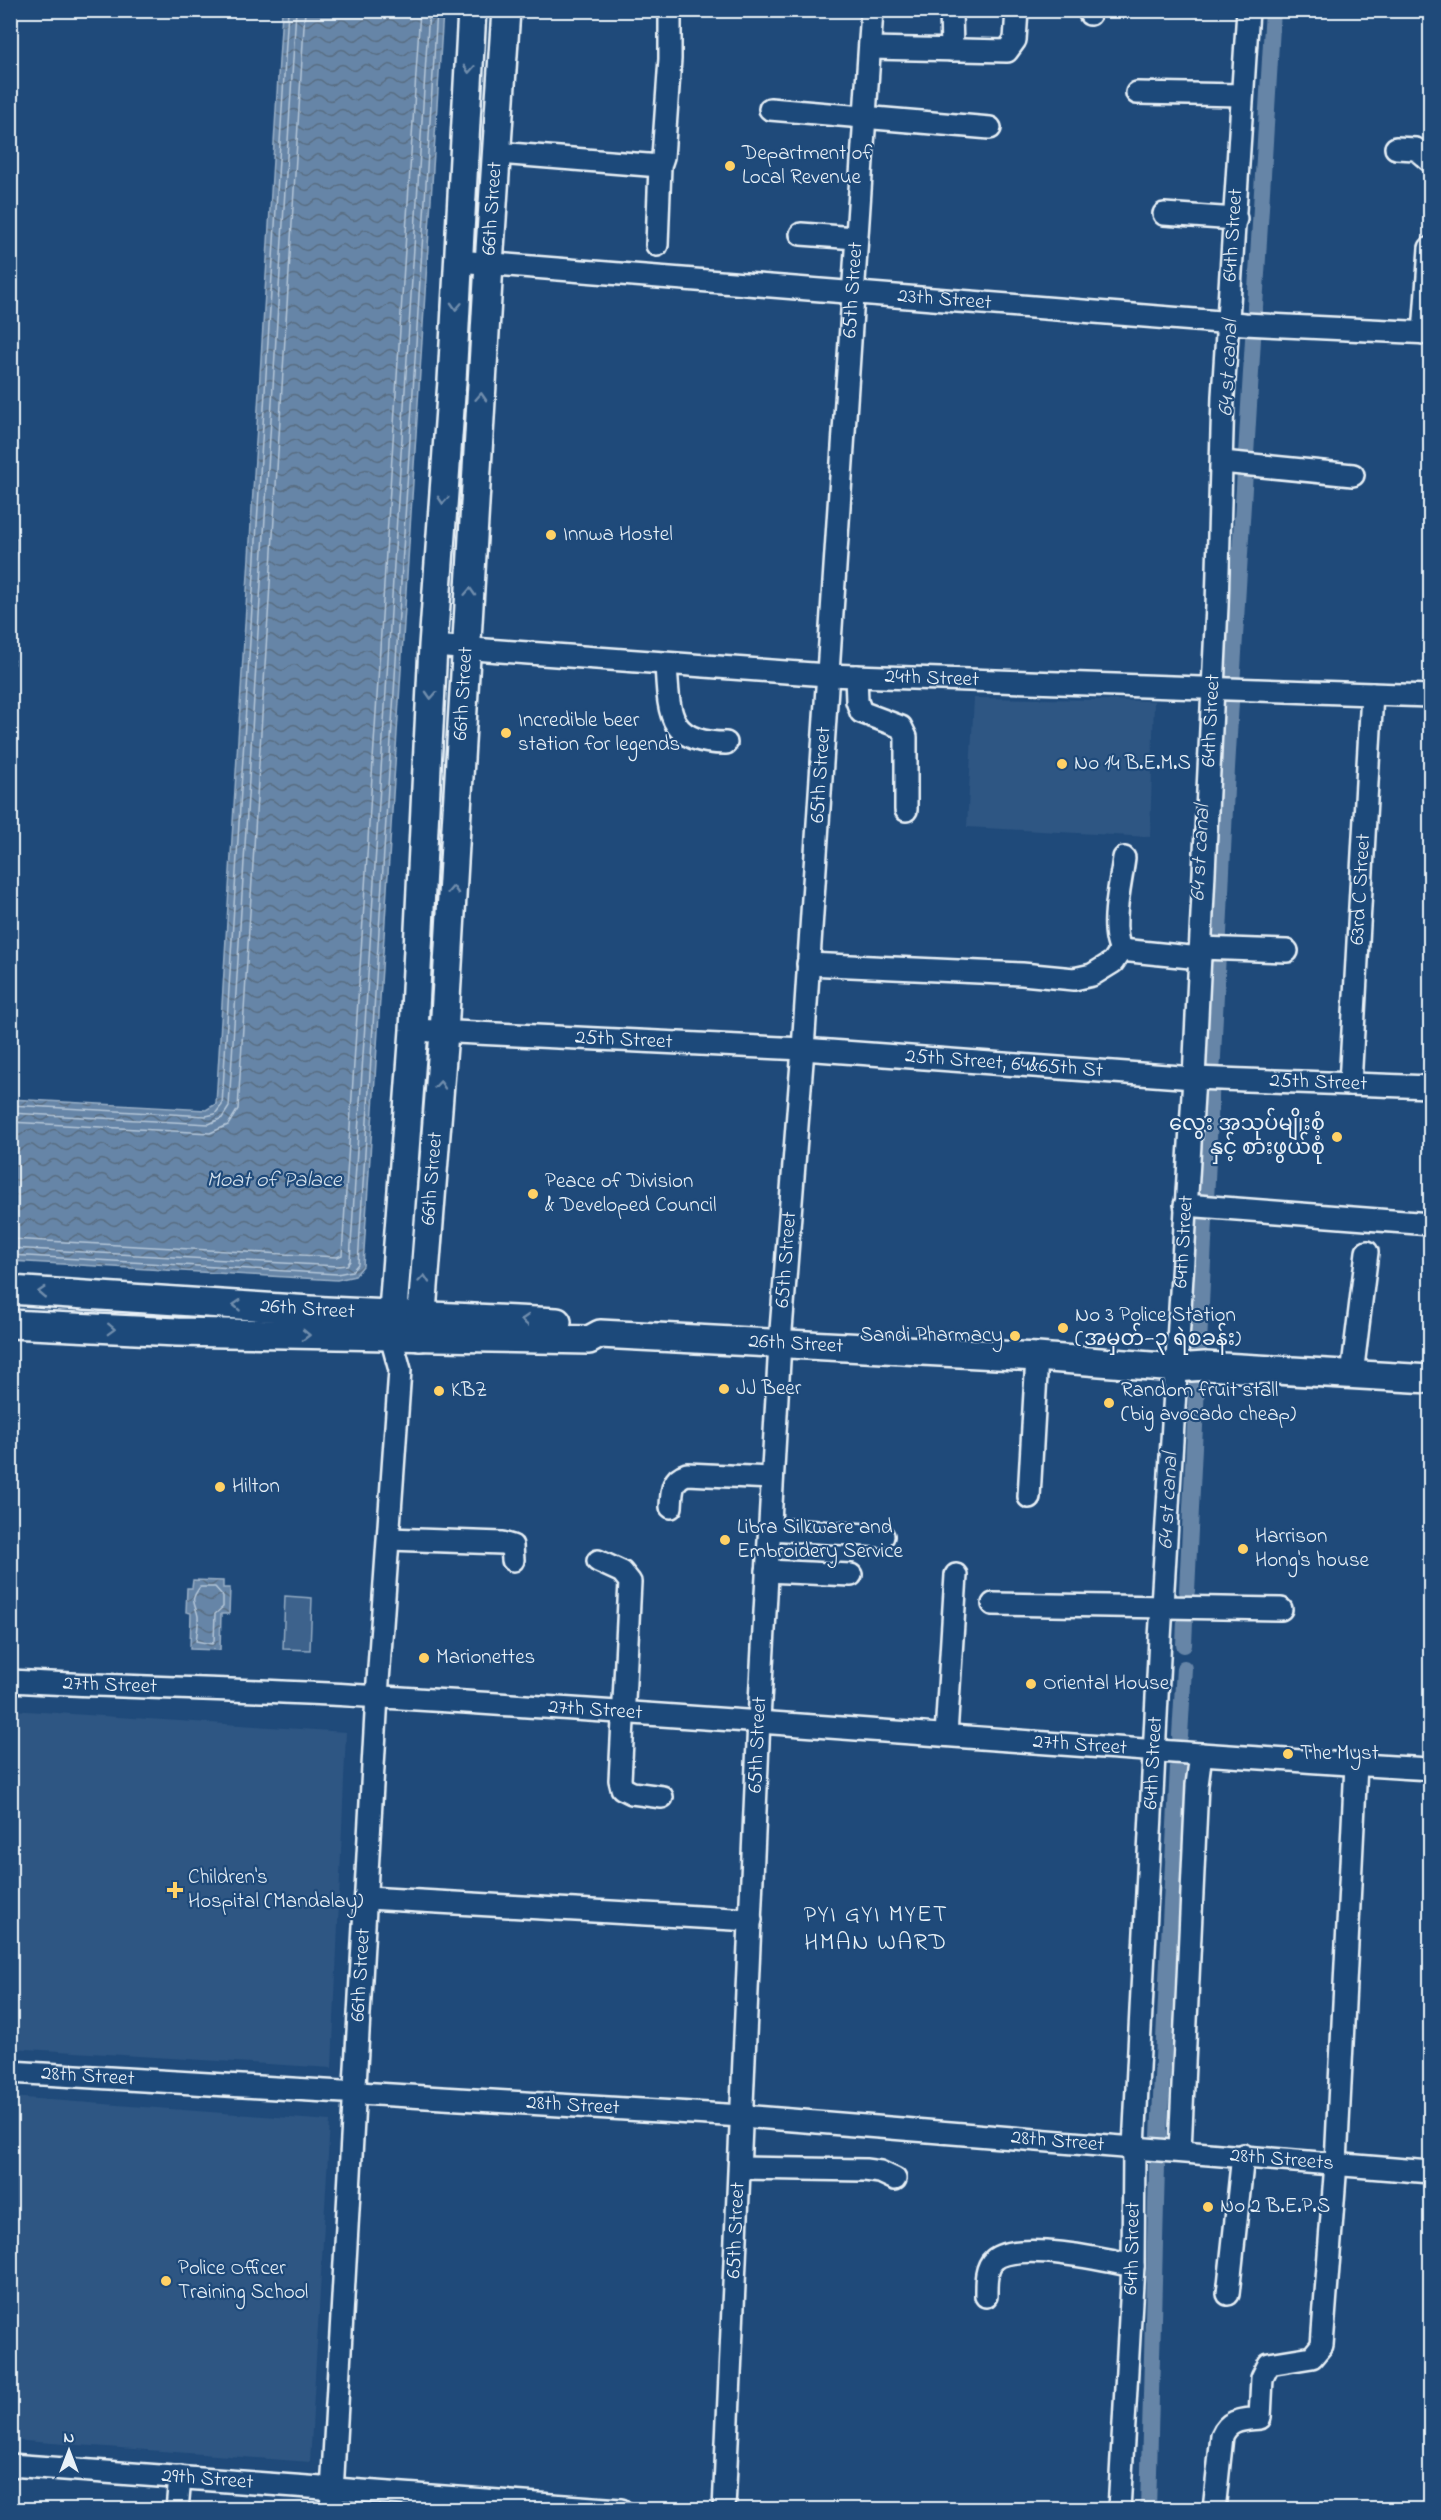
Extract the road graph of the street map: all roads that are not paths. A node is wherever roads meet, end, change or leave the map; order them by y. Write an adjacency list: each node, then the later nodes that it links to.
1 (472, 10): 25 (main road, 66th Street, one-way to 25)
2 (506, 10): 16 (main road, 66th Street)
3 (670, 10): 18 (street)
4 (872, 10): 8 (street, 65th Street)
5 (951, 10): 9 (street)
6 (1017, 10): 9 (street)
7 (1248, 10): 11 (street, 64th Street)
8 (870, 48): 9 (street); 13 (street, 65th Street)
9 (952, 50)
10 (1137, 93): 11 (street)
11 (1242, 95): 20 (street, 64th Street)
12 (770, 109): 13 (street)
13 (866, 117): 14 (street); 22 (street, 65th Street)
14 (990, 128)
15 (1396, 148): 17 (street)
16 (497, 153): 18 (street); 26 (main road, 66th Street)
17 (1431, 161)
18 (660, 166): 23 (street)
19 (1164, 214): 20 (street)
20 (1236, 219): 28 (street, 64th Street)
21 (801, 234): 22 (street)
22 (856, 238): 27 (street, 65th Street)
23 (657, 245)
24 (1431, 248): 29 (street)
25 (458, 261): 26 (street, 23th Street); 32 (main road, 66th Street, one-way to 32)
26 (489, 264): 27 (street, 23th Street); 33 (main road, 66th Street, one-way to 26)
27 (853, 293): 28 (street, 23th Street); 35 (street, 65th Street)
28 (1244, 324): 29 (street, 23th Street); 30 (street, 64th Street)
29 (1427, 333)
30 (1235, 463): 31 (street); 37 (street, 64th Street)
31 (1353, 475)
32 (434, 646): 33 (street, 24th Street); 47 (main road, 66th Street, one-way to 47)
33 (467, 650): 34 (street, 24th Street); 48 (main road, 66th Street, one-way to 33)
34 (666, 664): 35 (street, 24th Street); 40 (street)
35 (826, 675): 36 (street, 24th Street); 46 (street, 65th Street)
36 (856, 676): 37 (street, 24th Street); 41 (street)
37 (1224, 688): 38 (street, 24th Street); 44 (street, 64th Street)
38 (1372, 694): 39 (street, 24th Street); 51 (street, 63rd C Street)
39 (1431, 696)
40 (726, 743)
41 (906, 810)
42 (1124, 858): 43 (street)
43 (1121, 950): 44 (street); 46 (street)
44 (1209, 951): 45 (street); 50 (street, 64th Street)
45 (1287, 951)
46 (808, 964): 49 (street, 65th Street)
47 (414, 1030): 48 (street, 25th Street); 58 (main road, 66th Street)
48 (444, 1033): 49 (street, 25th Street); 59 (main road, 66th Street, one-way to 48)
49 (803, 1049): 50 (street, 25th Street, 64&65th St); 60 (street, 65th Street)
50 (1206, 1078): 51 (street, 25th Street); 53 (street, 64th Street)
51 (1350, 1084): 52 (street, 25th Street)
52 (1431, 1087)
53 (1199, 1206): 54 (street); 62 (street, 64th Street)
54 (1431, 1224)
55 (1366, 1252): 64 (street)
56 (10, 1290): 58 (main road, 26th Street, one-way to 56)
57 (10, 1324): 58 (main road, 26th Street, one-way to 58)
58 (392, 1325): 59 (main road, 26th Street); 63 (street, 66th Street)
59 (420, 1326): 60 (main road, 26th Street); 63 (street, 66th Street)
60 (780, 1343): 61 (main road, 26th Street); 66 (street, 65th Street)
61 (1037, 1357): 62 (main road, 26th Street); 67 (street)
62 (1191, 1366): 64 (main road, 26th Street); 78 (street, 64th Street)
63 (400, 1370): 71 (street, 66th Street)
64 (1352, 1376): 65 (main road, 26th Street)
65 (1431, 1379)
66 (772, 1478): 68 (street); 69 (street, 65th Street)
67 (1029, 1497)
68 (671, 1507)
69 (770, 1529): 70 (street); 74 (street, 65th Street)
70 (883, 1536)
71 (388, 1539): 72 (street); 81 (street, 66th Street)
72 (513, 1560)
73 (598, 1561): 82 (street)
74 (767, 1571): 75 (street); 83 (street, 65th Street)
75 (851, 1575)
76 (956, 1575): 84 (street)
77 (993, 1604): 78 (street)
78 (1178, 1606): 79 (street); 85 (street, 64th Street)
79 (1281, 1609)
80 (10, 1681): 81 (street, 27th Street)
81 (378, 1696): 82 (street, 27th Street); 89 (street, 66th Street)
82 (625, 1712): 83 (street, 27th Street); 88 (street)
83 (759, 1720): 84 (street, 27th Street); 90 (street, 65th Street)
84 (946, 1735): 85 (street, 27th Street)
85 (1177, 1753): 86 (street, 27th Street); 94 (street, 64th Street); 94 (street)
86 (1356, 1764): 87 (street, 27th Street); 96 (street)
87 (1431, 1769)
88 (662, 1797)
89 (368, 1898): 90 (street); 92 (street, 66th Street)
90 (751, 1920): 93 (street, 65th Street)
91 (10, 2072): 92 (street, 28th Street)
92 (356, 2094): 93 (street, 28th Street); 105 (street, 66th Street)
93 (742, 2116): 94 (street, 28th Street); 97 (street, 65th Street)
94 (1157, 2148): 95 (street, 28th Streets); 100 (street, 64th Street)
95 (1243, 2155): 96 (street, 28th Streets); 101 (street)
96 (1336, 2163): 98 (street, 28th Streets); 112 (street)
97 (740, 2168): 99 (street); 110 (street, 65th Street)
98 (1431, 2172)
99 (895, 2179)
100 (1133, 2266): 102 (street); 111 (street, 64th Street)
101 (1228, 2294)
102 (986, 2296)
103 (10, 2465): 104 (street, 29th Street)
104 (180, 2477): 105 (street, 29th Street); 107 (street)
105 (333, 2488): 106 (street, 29th Street); 108 (street, 66th Street)
106 (444, 2503): 109 (street, 29th Street)
107 (177, 2510)
108 (331, 2510)
109 (621, 2510)
110 (724, 2510)
111 (1119, 2510)
112 (1214, 2510)

